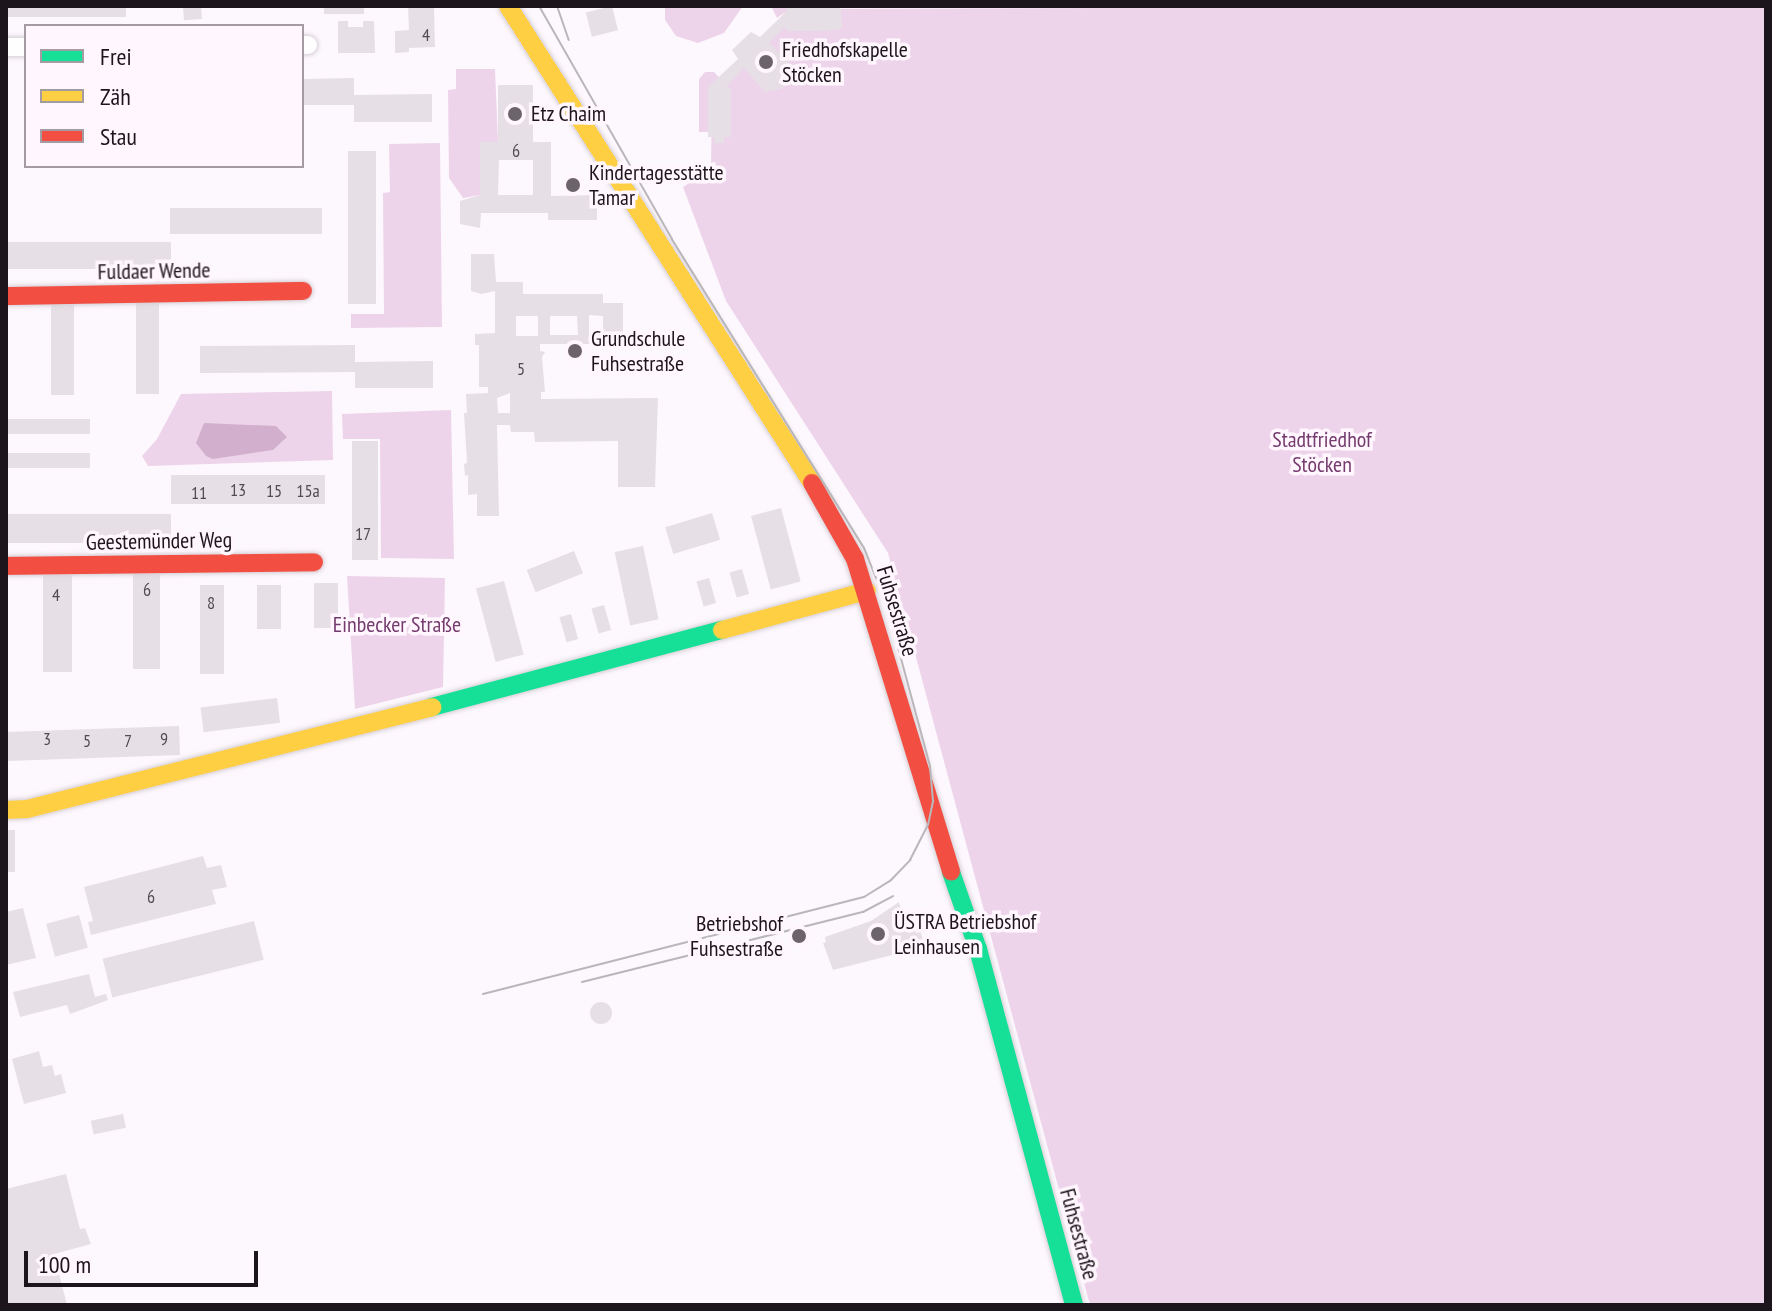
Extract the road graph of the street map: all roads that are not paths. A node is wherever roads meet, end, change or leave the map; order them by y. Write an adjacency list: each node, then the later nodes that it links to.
1 (508, 6): 6 (street, Fuhsestraße)
2 (303, 291): 3 (street, Fuldaer Wende)
3 (6, 296)
4 (314, 562): 5 (street, Geestemünder Weg)
5 (6, 566)
6 (867, 591): 7 (street); 8 (street, Fuhsestraße)
7 (6, 810)
8 (1074, 1305)

